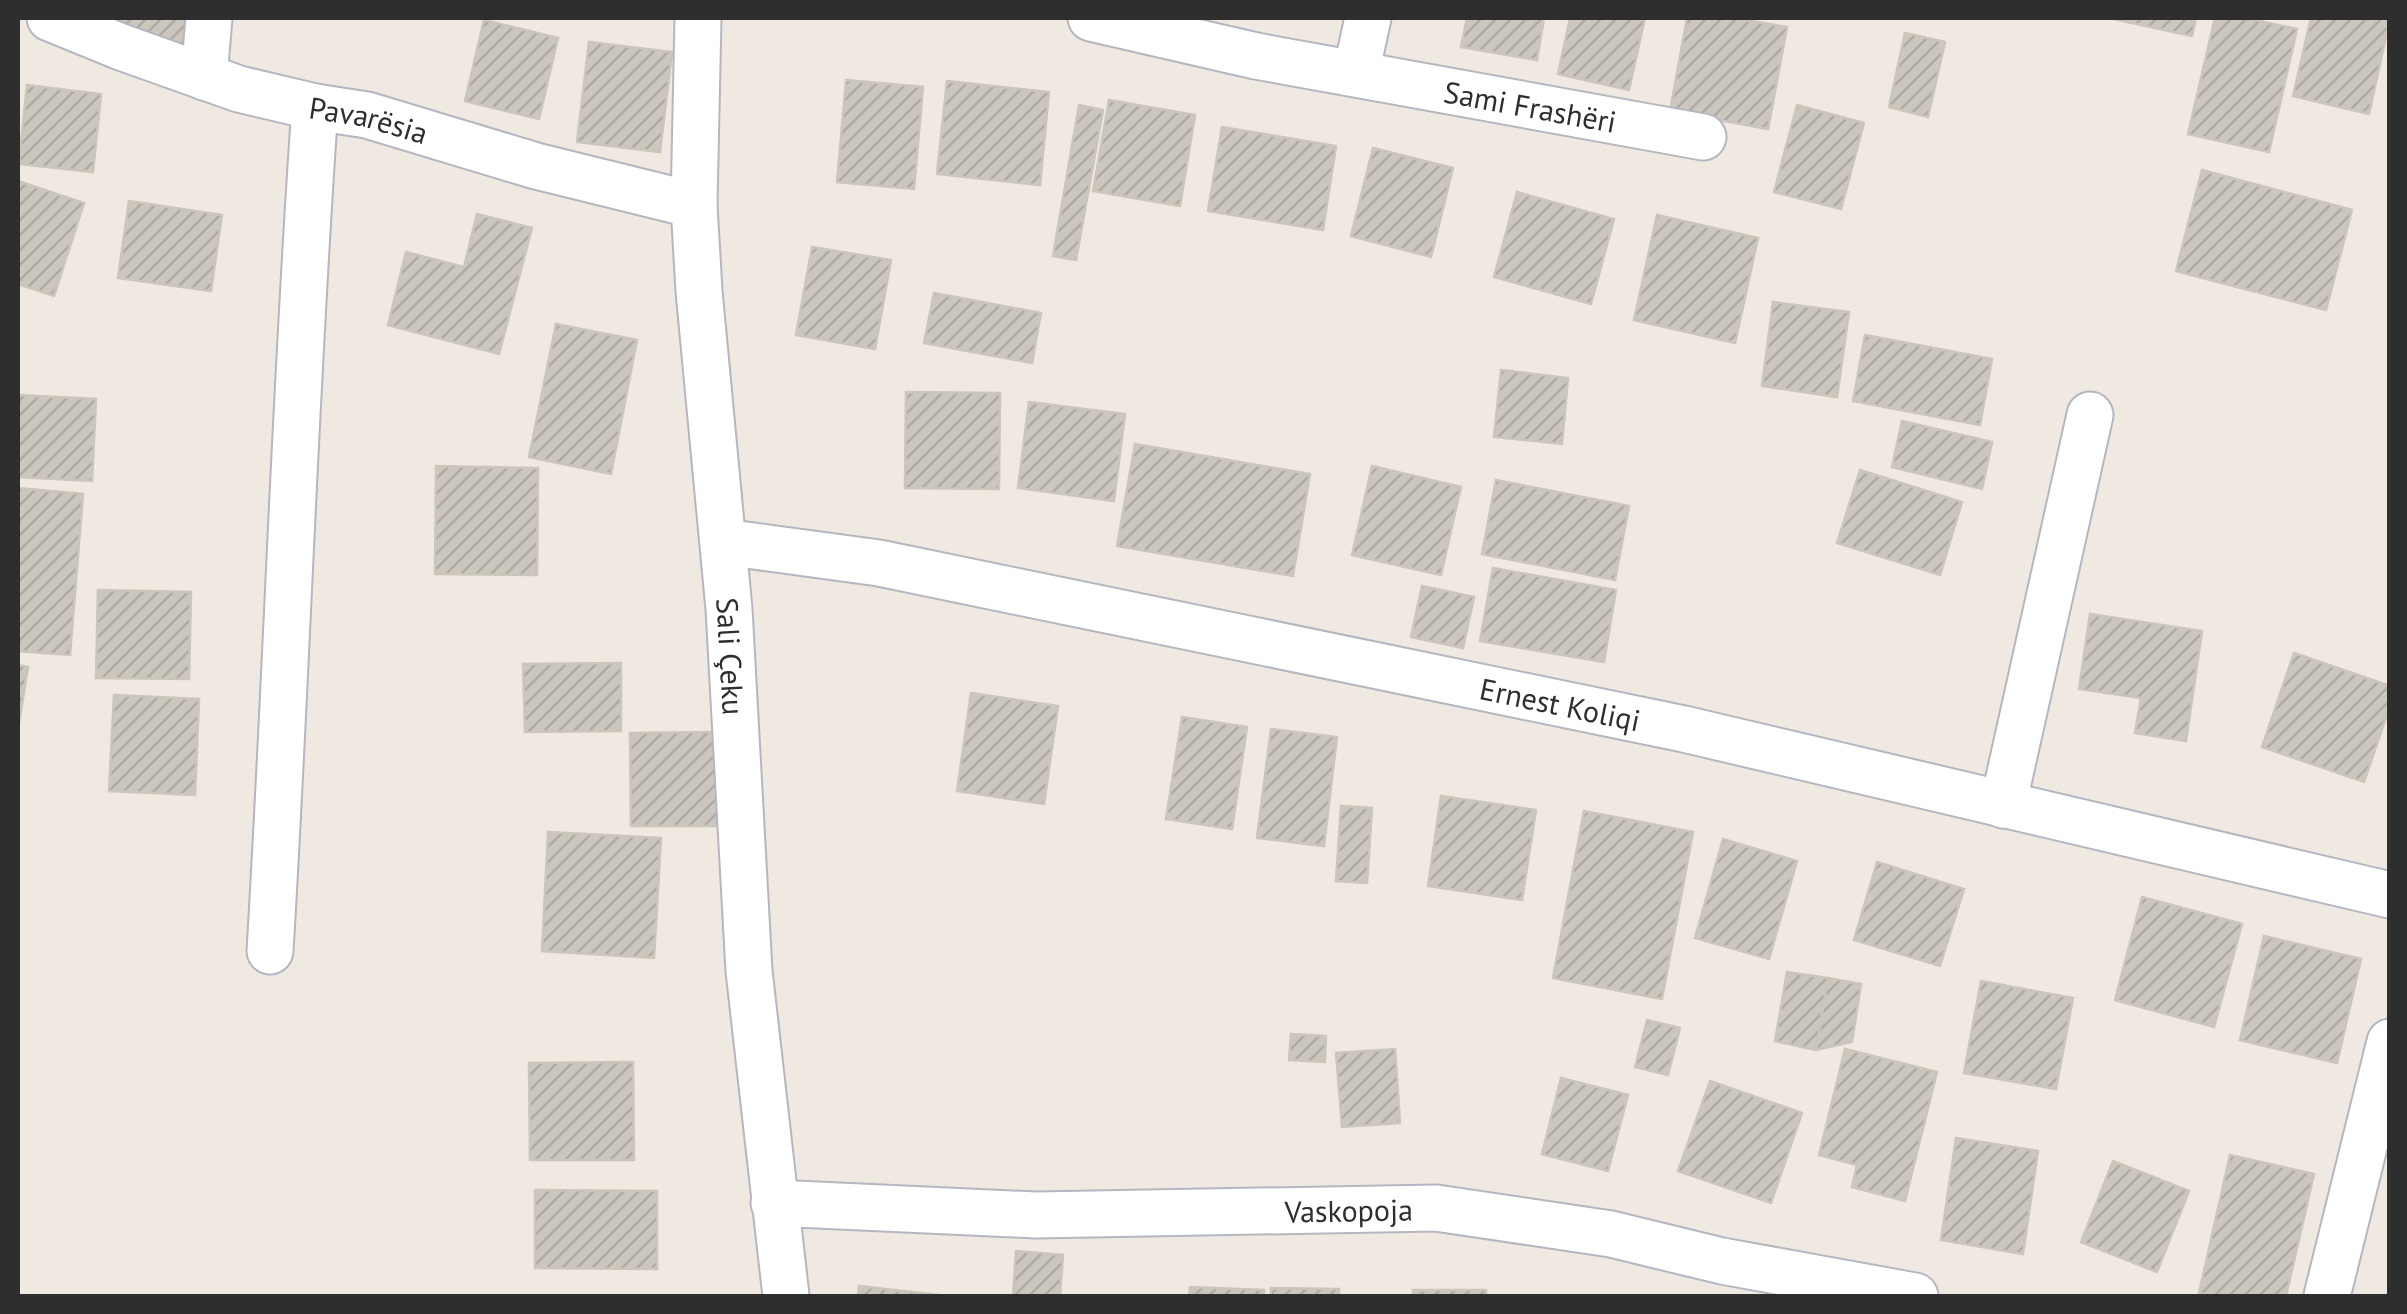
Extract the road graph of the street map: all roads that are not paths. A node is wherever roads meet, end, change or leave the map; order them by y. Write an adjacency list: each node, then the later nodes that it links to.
1 (50, 18): 7 (street, Pavarësia)
2 (209, 18): 7 (street)
3 (698, 18): 10 (street, Sali Çeku)
4 (1091, 18): 6 (street, Sami Frashëri)
5 (1368, 18): 6 (street)
6 (1356, 73): 9 (street, Sami Frashëri)
7 (204, 77): 8 (street, Pavarësia)
8 (315, 107): 10 (street, Pavarësia); 15 (street)
9 (1703, 137)
10 (694, 205): 12 (street, Sali Çeku)
11 (2090, 416): 13 (street)
12 (724, 542): 13 (street, Ernest Koliqi); 17 (street, Sali Çeku)
13 (2002, 805): 14 (street, Ernest Koliqi)
14 (2390, 895)
15 (270, 951)
16 (2390, 1042): 20 (street)
17 (774, 1202): 18 (street, Sali Çeku); 19 (street, Vaskopoja)
18 (786, 1296)
19 (1916, 1296)
20 (2327, 1296)

